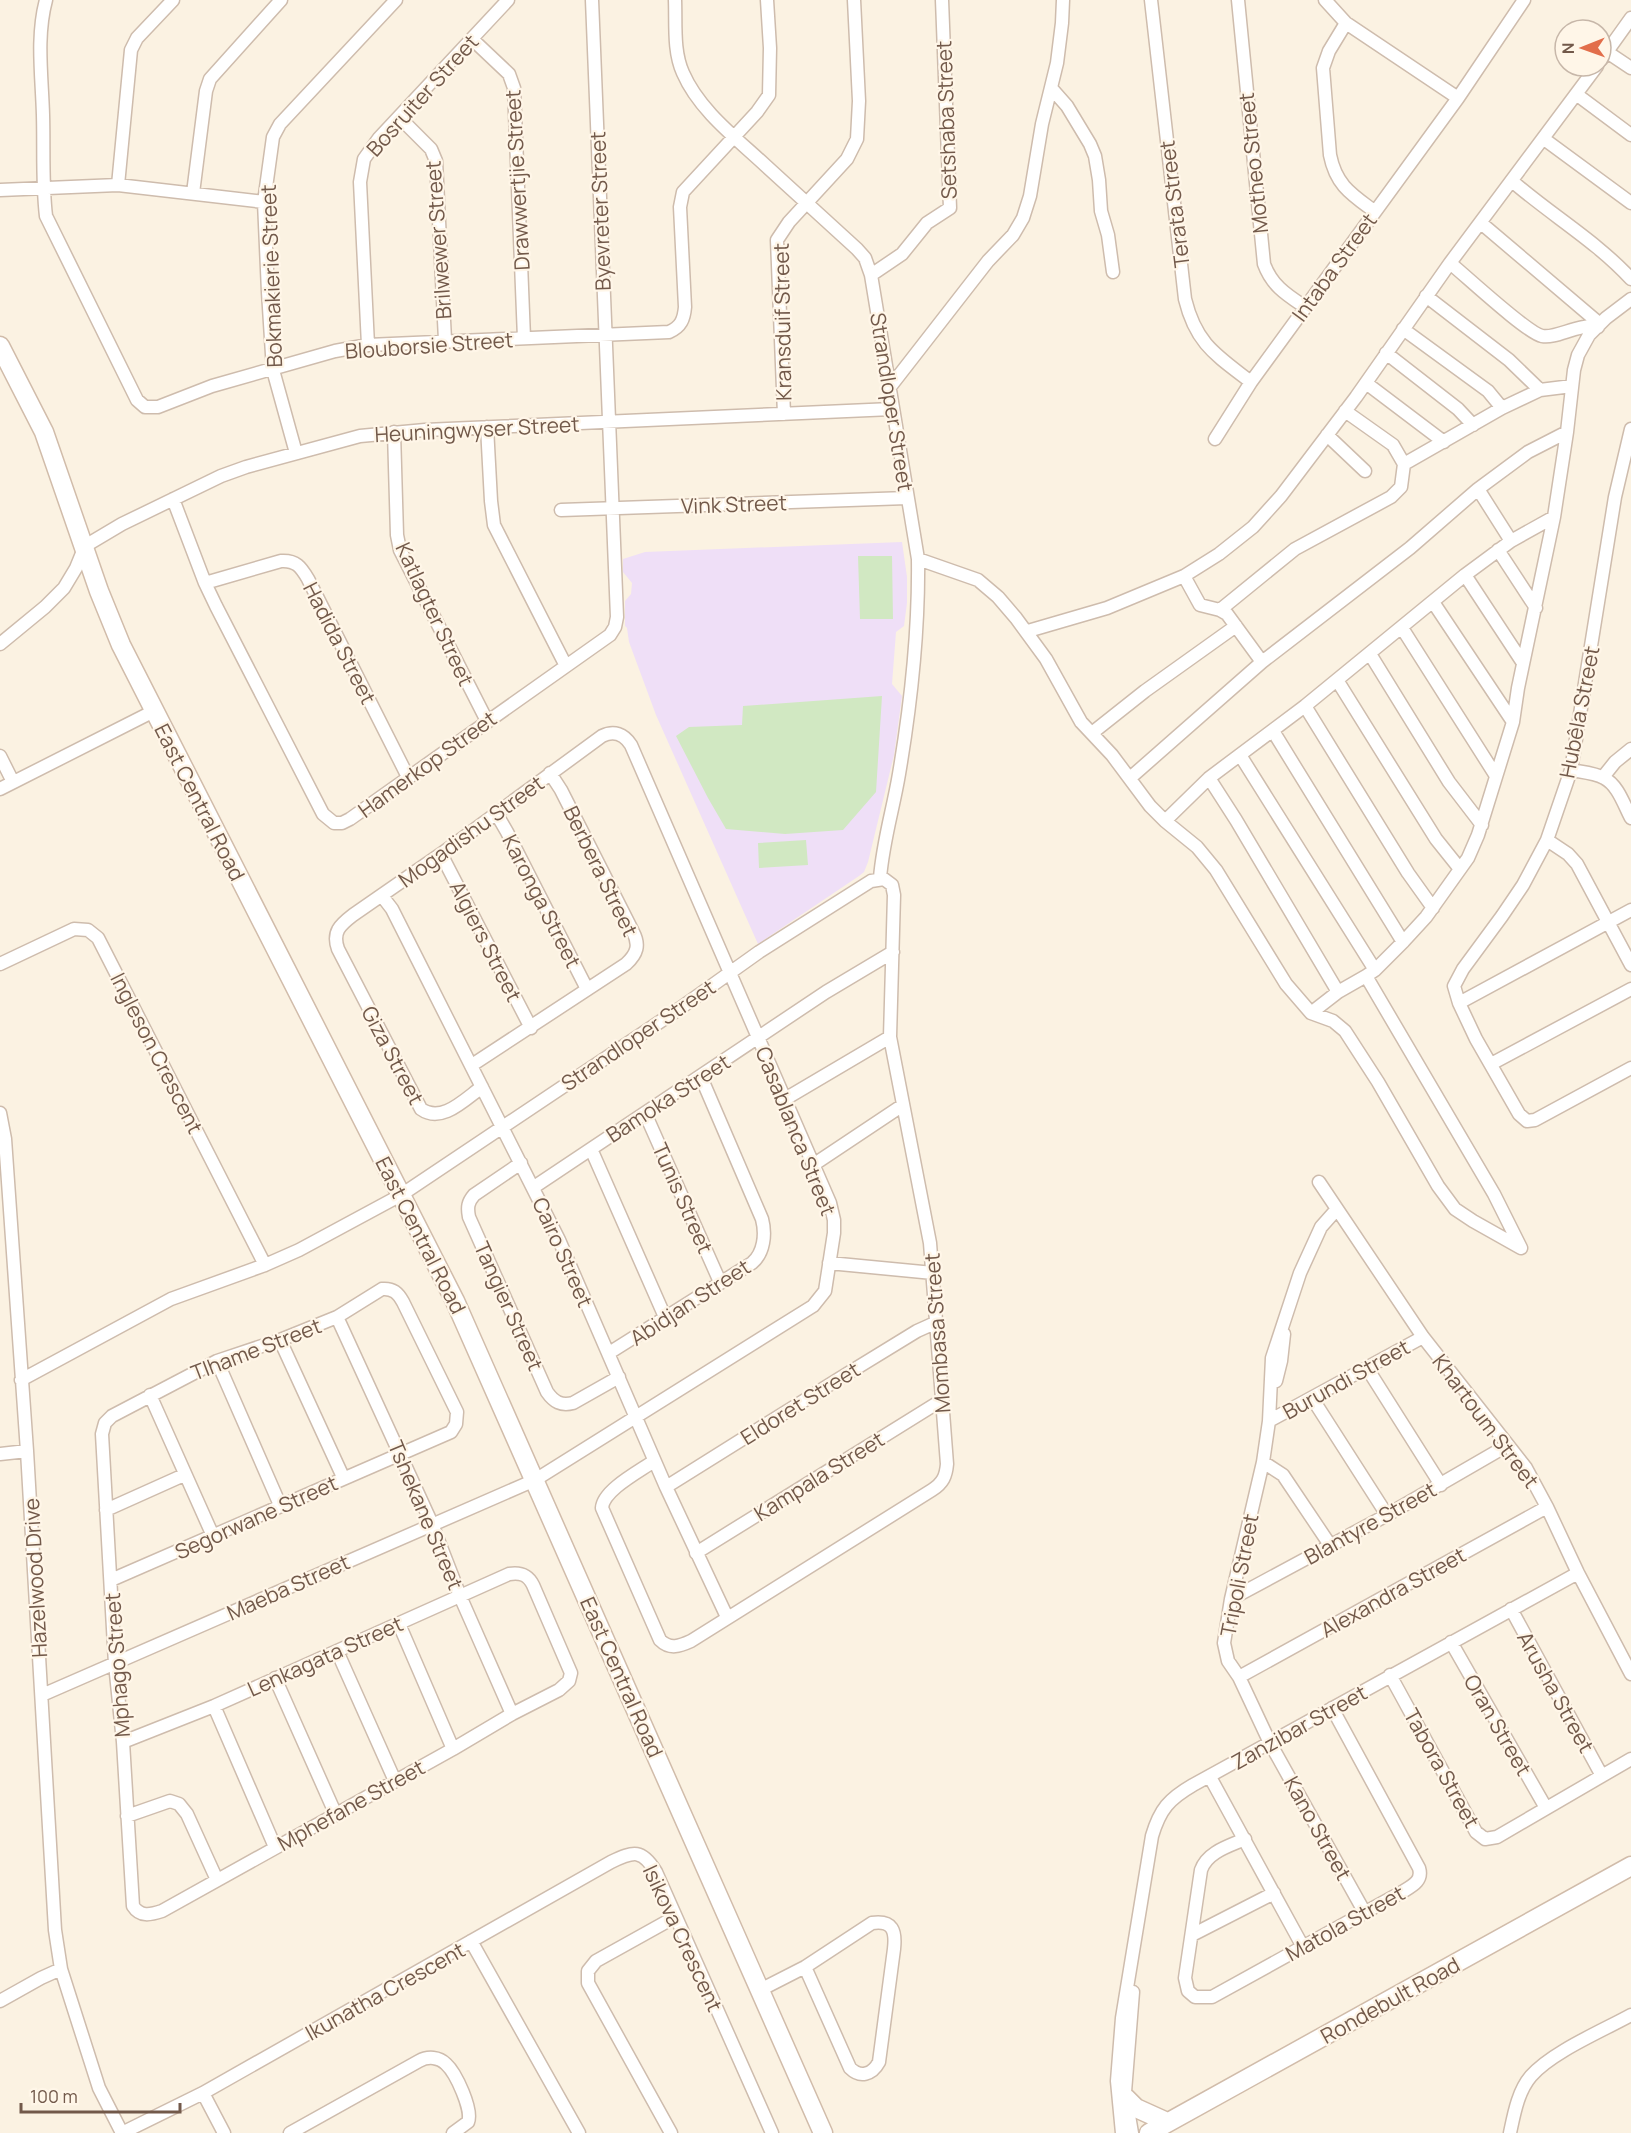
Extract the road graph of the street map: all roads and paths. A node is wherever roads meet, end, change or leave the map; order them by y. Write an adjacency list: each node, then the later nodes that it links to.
1 (46, 0): 32 (street)
2 (173, 0): 31 (street)
3 (281, 0): 34 (street)
4 (396, 0): 35 (street, Bokmakierie Street)
5 (508, 0): 18 (street, Bosruiter Street)
6 (592, 0): 49 (street, Byevreter Street)
7 (675, 0): 28 (street, Strandloper Street)
8 (767, 0): 28 (street)
9 (854, 0): 36 (street, Kransduif Street)
10 (942, 0): 42 (street, Setshaba Street)
11 (1063, 0): 23 (street)
12 (1151, 0): 56 (street, Terata Street)
13 (1238, 0): 46 (street, Motheo Street)
14 (1325, 0): 17 (street)
15 (1524, 0): 25 (street, Intaba Street)
16 (1631, 18): 19 (street)
17 (1346, 23): 25 (street); 38 (street)
18 (472, 39): 26 (street, Bosruiter Street); 50 (street, Drawwertjie Street)
19 (1613, 43)
20 (1613, 60): 21 (street)
21 (1631, 68)
22 (1588, 78): 24 (street)
23 (1052, 89): 41 (street); 59 (street)
24 (1576, 94): 27 (street); 29 (street)
25 (1458, 98): 38 (street, Intaba Street)
26 (399, 117): 51 (street, Brilwewer Street); 52 (street, Bosruiter Street)
27 (1631, 135)
28 (733, 136): 36 (street, Strandloper Street); 49 (street, Blouborsie Street)
29 (1544, 139): 30 (street); 37 (street)
30 (1512, 181): 39 (street); 43 (street)
31 (118, 185): 32 (street); 34 (street)
32 (43, 189): 33 (street); 55 (street, Blouborsie Street)
33 (0, 190)
34 (194, 193): 35 (street)
35 (264, 202): 55 (street, Bokmakierie Street)
36 (806, 203): 42 (street, Strandloper Street); 64 (street, Kransduif Street)
37 (1631, 203)
38 (1374, 211): 46 (street, Intaba Street)
39 (1481, 223): 40 (street); 47 (street)
40 (1450, 262): 44 (street); 47 (street)
41 (1113, 272)
42 (872, 275): 59 (street, Strandloper Street)
43 (1631, 279)
44 (1426, 296): 48 (street); 60 (street)
45 (1631, 299): 47 (street)
46 (1305, 307): 56 (street, Intaba Street)
47 (1599, 325): 58 (street)
48 (1403, 329): 54 (street); 61 (street)
49 (605, 335): 50 (street, Blouborsie Street); 65 (street, Byevreter Street)
50 (524, 338): 51 (street, Blouborsie Street)
51 (445, 340): 52 (street, Blouborsie Street)
52 (368, 345): 55 (street, Blouborsie Street)
53 (0, 346): 84 (street, East Central Road)
54 (1386, 353): 57 (street); 66 (street)
55 (273, 370): 74 (street, Bokmakierie Street)
56 (1251, 382): 72 (street, Intaba Street)
57 (1366, 383): 63 (street); 73 (street)
58 (1572, 386): 60 (street); 70 (street)
59 (890, 387): 62 (street, Strandloper Street)
60 (1540, 390): 61 (street)
61 (1502, 408): 66 (street)
62 (892, 410): 64 (street, Heuningwyser Street); 78 (street, Strandloper Street)
63 (1345, 411): 71 (street); 75 (street)
64 (784, 414): 65 (street, Heuningwyser Street)
65 (608, 422): 67 (street, Heuningwyser Street); 80 (street, Hamerkop Street)
66 (1473, 425): 73 (street)
67 (487, 427): 69 (street, Heuningwyser Street); 100 (street)
68 (1631, 429): 112 (street, Hubêla Street)
69 (394, 432): 74 (street, Heuningwyser Street); 104 (street, Katlagter Street)
70 (1567, 432): 77 (street); 82 (street)
71 (1327, 435): 76 (street); 88 (street)
72 (1215, 439)
73 (1444, 442): 75 (street)
74 (296, 453): 79 (street, Heuningwyser Street)
75 (1404, 464): 92 (street)
76 (1365, 471)
77 (1478, 489): 83 (street); 98 (street)
78 (907, 498): 80 (street, Vink Street); 86 (street, Strandloper Street)
79 (173, 499): 84 (street, Heuningwyser Street); 89 (street, Hamerkop Street)
80 (614, 509): 81 (street, Vink Street); 100 (street, Hamerkop Street)
81 (561, 510)
82 (1554, 517): 83 (street); 91 (street)
83 (1511, 541): 85 (street)
84 (85, 546): 96 (street); 103 (street, East Central Road)
85 (1498, 550): 87 (street); 91 (street)
86 (918, 559): 95 (street); 128 (street, Strandloper Street)
87 (1465, 575): 90 (street); 99 (street)
88 (1184, 576): 92 (street); 95 (street)
89 (205, 583): 115 (street, Hadida Street); 115 (street, Hamerkop Street)
90 (1433, 602): 94 (street); 105 (street)
91 (1536, 608): 99 (street)
92 (1220, 610): 93 (street)
93 (1236, 626): 98 (street); 108 (street)
94 (1402, 628): 97 (street); 114 (street)
95 (1028, 631): 108 (street)
96 (0, 644)
97 (1370, 654): 101 (street); 124 (street)
98 (1262, 662): 117 (street)
99 (1523, 663): 105 (street)
100 (566, 666): 104 (street, Hamerkop Street)
101 (1337, 680): 102 (street); 127 (street)
102 (1305, 706): 106 (street); 130 (street)
103 (154, 711): 119 (street); 163 (street, East Central Road)
104 (487, 721): 115 (street, Hamerkop Street)
105 (1513, 722): 114 (street)
106 (1273, 730): 110 (street); 134 (street)
107 (613, 733): 113 (street, Mogadishu Street); 138 (street, Casablanca Street)
108 (1092, 733): 117 (street)
109 (1631, 749): 116 (street)
110 (1240, 755): 118 (street); 139 (street)
111 (0, 756): 119 (street)
112 (1571, 770): 116 (street); 125 (street, Hubêla Street)
113 (550, 773): 121 (street, Mogadishu Street); 140 (street, Berbera Street)
114 (1496, 776): 124 (street)
115 (408, 777)
116 (1603, 777): 122 (street)
117 (1130, 778): 123 (street)
118 (1209, 778): 123 (street); 142 (street)
119 (13, 782): 120 (street)
120 (0, 789)
121 (496, 813): 126 (street, Mogadishu Street); 140 (street, Karonga Street)
122 (1631, 818)
123 (1165, 821): 144 (street)
124 (1482, 825): 127 (street)
125 (1547, 840): 132 (street); 143 (street, Hubêla Street)
126 (441, 854): 129 (street, Mogadishu Street); 145 (street, Algiers Street)
127 (1460, 869): 130 (street)
128 (879, 878): 135 (street, Mombasa Street); 138 (street, Strandloper Street)
129 (382, 896): 133 (street, Mogadishu Street); 149 (street, Cairo Street)
130 (1433, 908): 134 (street)
131 (1631, 910): 132 (street)
132 (1608, 923): 137 (street); 143 (street)
133 (336, 937): 152 (street, Giza Street)
134 (1404, 942): 139 (street)
135 (893, 952): 146 (street, Mombasa Street); 147 (street, Bamoka Street)
136 (0, 964): 166 (street, Ingleson Crescent)
137 (1631, 965)
138 (731, 973): 147 (street, Casablanca Street); 157 (street, Strandloper Street)
139 (1370, 973): 142 (street); 144 (street)
140 (587, 989): 145 (street, Berbera Street)
141 (1631, 989): 148 (street)
142 (1338, 992): 144 (street)
143 (1459, 1004): 148 (street, Hubêla Street)
144 (1311, 1013)
145 (531, 1028): 149 (street, Berbera Street)
146 (890, 1037): 153 (street); 154 (street, Mombasa Street)
147 (758, 1038): 151 (street, Bamoka Street); 153 (street, Casablanca Street)
148 (1491, 1064): 150 (street, Hubêla Street)
149 (472, 1065): 152 (street, Cairo Street)
150 (1631, 1068)
151 (700, 1077): 156 (street, Bamoka Street); 168 (street, Abidjan Street)
152 (482, 1087): 157 (street, Cairo Street)
153 (785, 1099): 160 (street, Casablanca Street)
154 (903, 1106): 160 (street); 167 (street, Mombasa Street)
155 (0, 1113): 179 (street, Hazelwood Drive)
156 (645, 1113): 158 (street, Bamoka Street); 168 (street, Tunis Street)
157 (502, 1126): 159 (street, Cairo Street); 163 (street, Strandloper Street)
158 (591, 1149): 162 (street, Bamoka Street); 171 (street)
159 (521, 1163): 162 (street, Cairo Street); 178 (street, Tangier Street)
160 (813, 1165): 165 (street, Casablanca Street)
161 (1319, 1182): 164 (street, Khartoum Street)
162 (534, 1187): 175 (street, Cairo Street)
163 (401, 1195): 166 (street); 194 (street, East Central Road)
164 (1337, 1209): 173 (street, Khartoum Street); 184 (street, Tripoli Street)
165 (829, 1263): 167 (street); 183 (street, Casablanca Street)
166 (265, 1265): 179 (street)
167 (933, 1273): 172 (street, Mombasa Street)
168 (720, 1282): 171 (street, Abidjan Street)
169 (386, 1288): 170 (street, Tlhame Street); 189 (street, Segorwane Street)
170 (337, 1317): 174 (street, Tlhame Street); 189 (street, Tshekane Street)
171 (665, 1317): 175 (street, Abidjan Street)
172 (937, 1322): 182 (street, Mombasa Street); 196 (street, Eldoret Street)
173 (1423, 1337): 177 (street, Burundi Street); 186 (street, Khartoum Street)
174 (280, 1340): 176 (street, Tlhame Street); 193 (street)
175 (609, 1353): 178 (street, Cairo Street)
176 (217, 1361): 180 (street, Tlhame Street); 197 (street)
177 (1367, 1368): 181 (street, Burundi Street); 195 (street)
178 (618, 1377): 183 (street, Cairo Street)
179 (21, 1380): 187 (street, Hazelwood Drive)
180 (150, 1395): 185 (street, Tlhame Street); 192 (street)
181 (1312, 1398): 184 (street, Burundi Street); 200 (street)
182 (942, 1400): 204 (street, Kampala Street); 210 (street, Mombasa Street)
183 (636, 1417): 190 (street, Cairo Street); 194 (street, Casablanca Street)
184 (1269, 1421): 191 (street, Tripoli Street)
185 (102, 1434): 199 (street, Mphago Street)
186 (1508, 1445): 195 (street, Blantyre Street); 198 (street, Khartoum Street)
187 (27, 1451): 188 (street); 220 (street, Hazelwood Drive)
188 (0, 1454)
189 (401, 1454): 193 (street, Segorwane Street); 201 (street, Tshekane Street)
190 (654, 1461): 196 (street, Cairo Street); 210 (street, Mombasa Street)
191 (1263, 1462): 203 (street); 208 (street, Tripoli Street)
192 (184, 1474): 199 (street); 202 (street)
193 (343, 1477): 197 (street, Segorwane Street)
194 (535, 1480): 201 (street, Maeba Street); 248 (street, East Central Road)
195 (1441, 1485): 200 (street, Blantyre Street)
196 (666, 1487): 204 (street, Cairo Street)
197 (280, 1505): 202 (street, Segorwane Street)
198 (1547, 1507): 205 (street, Khartoum Street); 218 (street, Alexandra Street)
199 (106, 1510): 206 (street, Mphago Street)
200 (1387, 1515): 203 (street, Blantyre Street)
201 (432, 1524): 207 (street, Tshekane Street); 214 (street, Maeba Street)
202 (213, 1536): 206 (street, Segorwane Street)
203 (1330, 1545): 208 (street, Blantyre Street)
204 (696, 1553): 210 (street, Cairo Street)
205 (1578, 1573): 209 (street, Zanzibar Street); 216 (street, Khartoum Street)
206 (111, 1580): 214 (street, Mphago Street)
207 (460, 1596): 211 (street, Lenkagata Street); 215 (street, Lenkagata Street); 223 (street, Tshekane Street)
208 (1231, 1599): 218 (street, Tripoli Street)
209 (1511, 1609): 212 (street, Zanzibar Street); 228 (street, Arusha Street)
210 (727, 1617)
211 (399, 1624): 213 (street, Lenkagata Street); 226 (street)
212 (1451, 1641): 217 (street, Zanzibar Street); 231 (street, Oran Street)
213 (337, 1651): 219 (street, Lenkagata Street); 230 (street)
214 (115, 1664): 220 (street, Maeba Street); 224 (street, Mphago Street)
215 (571, 1673): 223 (street, Mphefane Street)
216 (1631, 1674)
217 (1390, 1675): 222 (street, Zanzibar Street); 231 (street, Tabora Street)
218 (1239, 1677): 225 (street, Tripoli Street)
219 (275, 1678): 221 (street, Lenkagata Street); 232 (street)
220 (42, 1695): 247 (street, Hazelwood Drive)
221 (214, 1706): 224 (street, Lenkagata Street); 235 (street)
222 (1332, 1708): 225 (street, Zanzibar Street); 240 (street, Matola Street)
223 (512, 1714): 226 (street, Mphefane Street)
224 (123, 1742): 233 (street, Mphago Street)
225 (1270, 1743): 229 (street, Zanzibar Street); 240 (street, Kano Street)
226 (453, 1749): 230 (street, Mphefane Street)
227 (1631, 1759): 228 (street, Tabora Street)
228 (1602, 1776): 231 (street, Tabora Street)
229 (1209, 1777): 234 (street); 245 (street, Zanzibar Street)
230 (394, 1781): 232 (street, Mphefane Street)
231 (1546, 1808)
232 (336, 1815): 235 (street, Mphefane Street)
233 (127, 1816): 237 (street); 239 (street, Mphago Street)
234 (1245, 1839): 238 (street); 242 (street)
235 (275, 1847): 237 (street, Mphefane Street)
236 (1631, 1866): 253 (street, Rondebult Road)
237 (217, 1880): 239 (street, Mphefane Street)
238 (1274, 1893): 242 (street); 244 (street)
239 (132, 1896)
240 (1365, 1912): 244 (street, Matola Street)
241 (675, 1917): 243 (street, Isikova Crescent); 259 (street); 260 (street, Isikova Crescent)
242 (1192, 1935): 244 (street, Matola Street)
243 (471, 1941): 251 (street, Ikunatha Crescent); 258 (street, Ikunatha Crescent)
244 (1303, 1947)
245 (1132, 1964): 252 (street); 262 (street)
246 (806, 1966): 246 (street); 248 (street)
247 (61, 1969): 249 (street); 254 (street, Hazelwood Drive)
248 (760, 1990): 261 (street, East Central Road)
249 (0, 2001)
250 (1631, 2015): 265 (street)
251 (203, 2093): 254 (street, Ikunatha Crescent); 255 (street)
252 (1126, 2098): 253 (street); 263 (street)
253 (1167, 2122): 264 (street, Rondebult Road)
254 (122, 2133)
255 (224, 2133)
256 (290, 2133): 257 (street)
257 (453, 2133)
258 (579, 2133)
259 (671, 2133)
260 (772, 2133)
261 (823, 2133)
262 (1122, 2133)
263 (1132, 2133)
264 (1149, 2133)
265 (1510, 2133)

